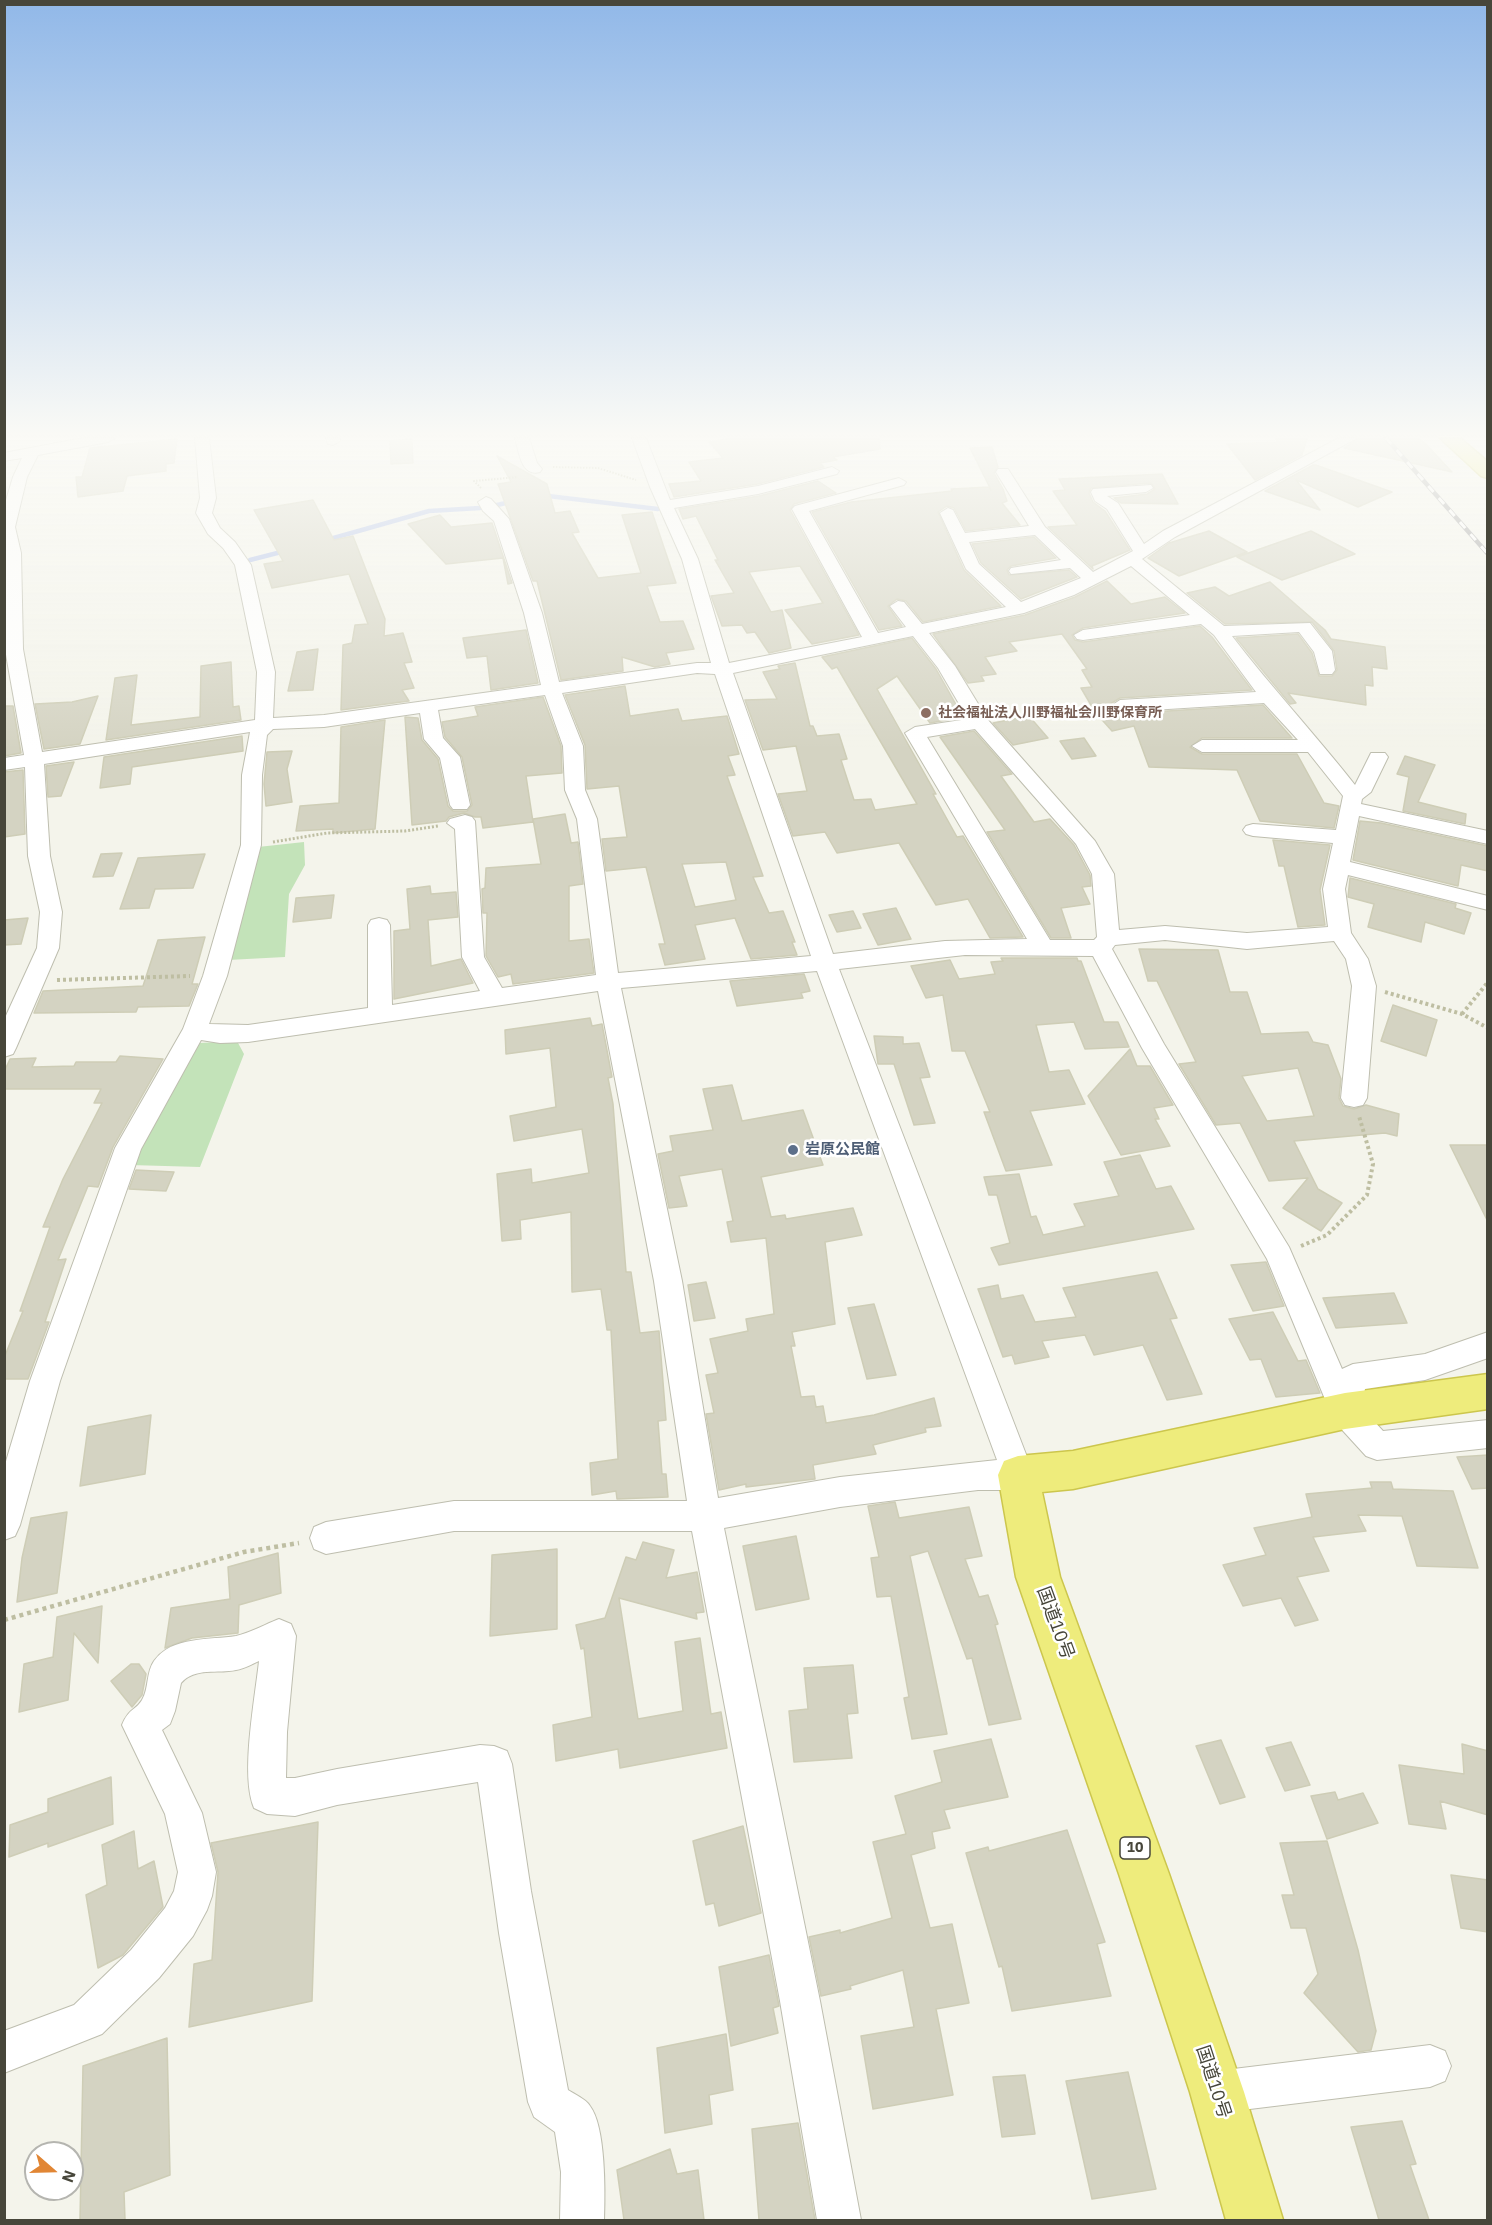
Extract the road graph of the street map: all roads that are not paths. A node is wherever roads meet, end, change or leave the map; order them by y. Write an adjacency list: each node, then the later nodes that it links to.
1 (10, 542): 34 (street)
2 (226, 542): 30 (street)
3 (509, 542): 25 (street)
4 (682, 542): 23 (street)
5 (818, 542): 17 (street)
6 (961, 542): 16 (street)
7 (1051, 542): 11 (street)
8 (1130, 542): 10 (street)
9 (1157, 542): 10 (street)
10 (1136, 555): 13 (street); 18 (street)
11 (1071, 562): 12 (street); 13 (street)
12 (1017, 571)
13 (1091, 579): 16 (street)
14 (918, 603): 15 (street)
15 (898, 606): 17 (street); 19 (street)
16 (1018, 609): 19 (street)
17 (856, 613): 22 (street)
18 (1206, 618): 20 (street); 21 (street)
19 (918, 631): 22 (street); 29 (street)
20 (1220, 631): 24 (street); 26 (street)
21 (1083, 635)
22 (873, 640): 23 (street)
23 (722, 669): 25 (street); 46 (street)
24 (1326, 670)
25 (551, 687): 27 (street); 47 (street)
26 (1269, 697): 28 (street); 31 (street)
27 (428, 706): 30 (street); 48 (street)
28 (1120, 706)
29 (980, 723): 44 (street); 45 (street)
30 (268, 724): 34 (street); 50 (street)
31 (1314, 746): 32 (street); 36 (street)
32 (1202, 747)
33 (1378, 757): 36 (street)
34 (34, 759): 35 (street); 51 (street)
35 (4, 764)
36 (1352, 802): 38 (street); 39 (street)
37 (1253, 830): 38 (street)
38 (1343, 837): 40 (street)
39 (1488, 838)
40 (1339, 866): 41 (street); 43 (street)
41 (1488, 903)
42 (379, 926): 49 (street)
43 (1340, 933): 44 (street); 52 (street)
44 (1104, 943): 45 (street); 55 (street)
45 (1044, 948): 46 (street)
46 (825, 962): 47 (street); 57 (street)
47 (608, 982): 48 (street); 58 (street)
48 (494, 996): 49 (street)
49 (380, 1016): 50 (street)
50 (195, 1029): 59 (street)
51 (4, 1048)
52 (1354, 1098)
53 (1488, 1345): 55 (street)
54 (1488, 1390): 55 (highway)
55 (1345, 1411): 56 (street); 57 (highway)
56 (1488, 1434)
57 (1018, 1475): 58 (street); 63 (highway, 国道10号 / 10)
58 (705, 1516): 60 (street); 65 (street)
59 (4, 1525)
60 (326, 1538)
61 (4, 2052): 64 (street)
62 (1430, 2066): 63 (street)
63 (1217, 2092): 66 (highway, 国道10号 / 10)
64 (582, 2220)
65 (839, 2220)
66 (1254, 2220)

